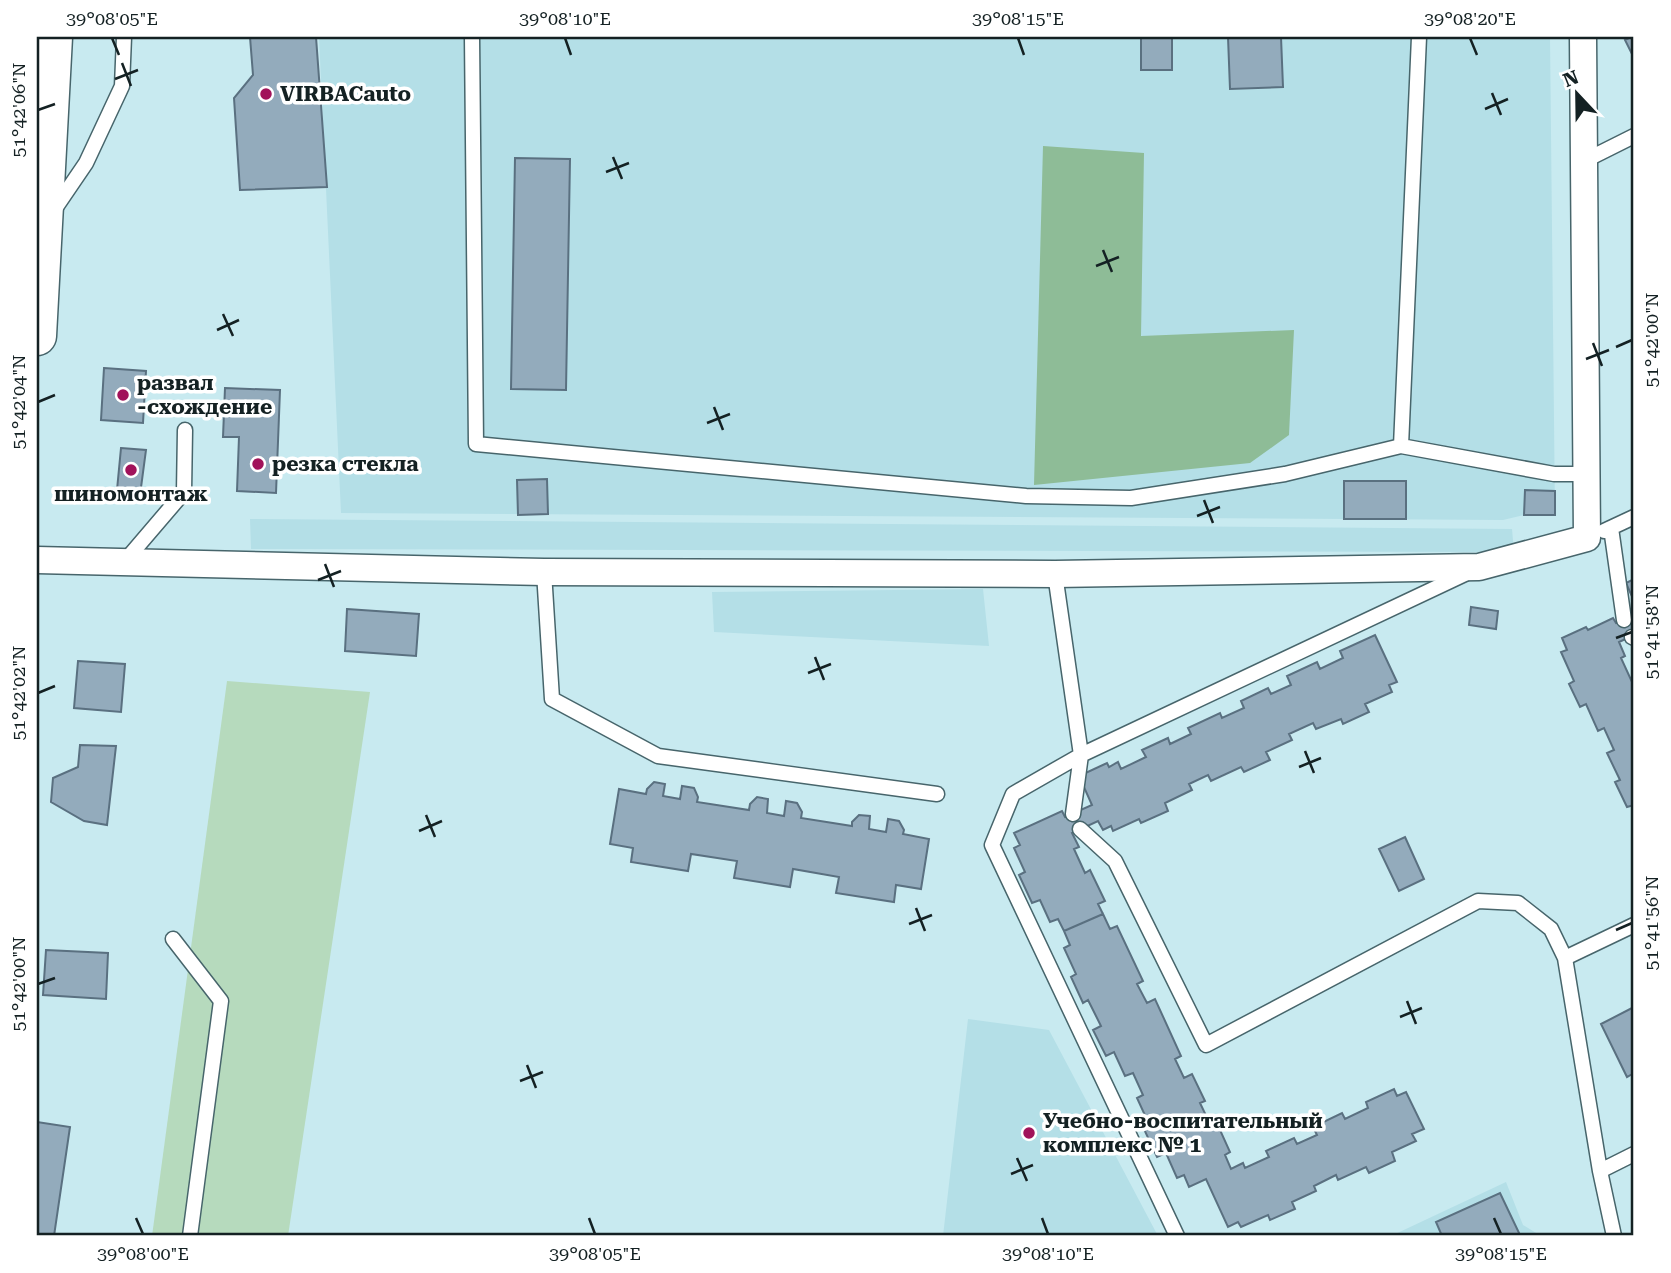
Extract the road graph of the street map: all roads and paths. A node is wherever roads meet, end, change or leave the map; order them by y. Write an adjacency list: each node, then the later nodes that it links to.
1 (53, 37): 8 (highway)
2 (124, 37): 8 (lane)
3 (472, 37): 11 (lane)
4 (1419, 37): 11 (lane)
5 (1583, 37): 7 (street)
6 (1634, 136): 7 (lane)
7 (1584, 160): 12 (street)
8 (43, 226): 9 (highway)
9 (37, 337)
10 (185, 430): 16 (lane)
11 (1401, 446): 12 (lane)
12 (1587, 474): 14 (street)
13 (1634, 517): 14 (lane)
14 (1599, 533): 17 (street); 20 (lane)
15 (37, 560): 16 (street)
16 (125, 561): 18 (street)
17 (1479, 567): 19 (street); 21 (lane)
18 (544, 572): 19 (street); 22 (lane)
19 (1055, 574): 21 (lane)
20 (1624, 620)
21 (1081, 755): 23 (lane); 31 (lane)
22 (937, 794)
23 (1073, 814)
24 (1080, 829): 27 (lane)
25 (1634, 925): 27 (lane)
26 (173, 940): 30 (lane)
27 (1565, 958): 29 (lane)
28 (1634, 1154): 29 (lane)
29 (1600, 1171): 32 (lane)
30 (190, 1236)
31 (1177, 1236)
32 (1614, 1236)

